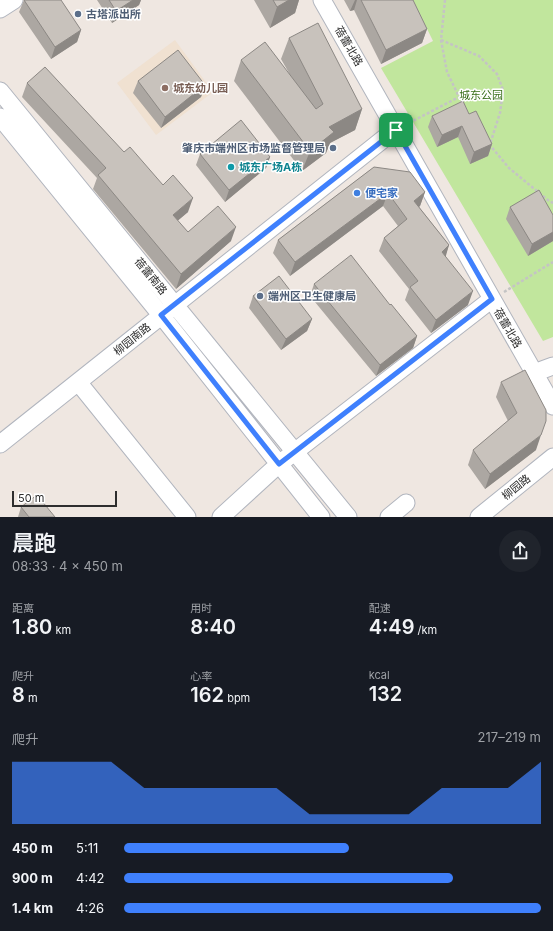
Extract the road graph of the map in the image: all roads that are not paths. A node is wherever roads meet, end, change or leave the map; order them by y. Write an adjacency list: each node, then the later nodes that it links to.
1 (14, 0): 3 (street)
2 (322, 0): 6 (street, 蓓蕾北路)
3 (0, 9)
4 (0, 91): 8 (street, 蓓蕾南路)
5 (0, 117): 9 (street, 蓓蕾南路)
6 (396, 130): 7 (street, 蓓蕾北路); 8 (street, 柳园南路)
7 (492, 299): 11 (street, 蓓蕾北路); 15 (street)
8 (174, 304): 9 (street, 柳园南路); 15 (street, 蓓蕾南路)
9 (161, 315): 12 (street, 柳园南路); 17 (street, 蓓蕾南路)
10 (553, 366): 11 (street)
11 (534, 373): 13 (street, 蓓蕾北路)
12 (78, 382): 14 (street, 柳园南路); 19 (street)
13 (553, 406)
14 (0, 444)
15 (294, 452): 17 (street); 22 (street, 蓓蕾南路)
16 (553, 458): 24 (street, 柳园路)
17 (279, 464): 20 (street); 21 (street, 蓓蕾南路)
18 (406, 503): 23 (street)
19 (187, 517)
20 (221, 517)
21 (322, 517)
22 (348, 517)
23 (389, 517)
24 (479, 517)

